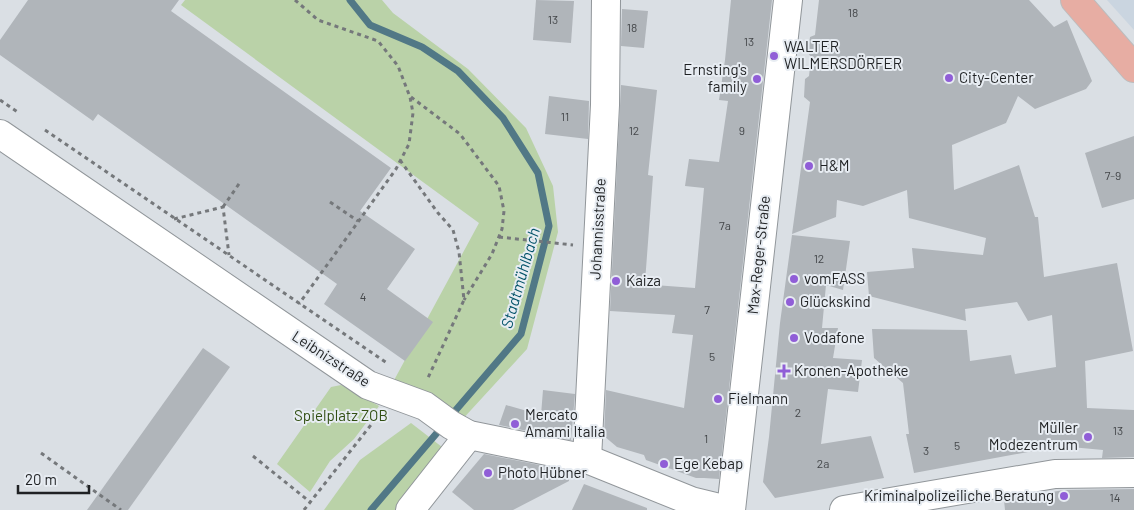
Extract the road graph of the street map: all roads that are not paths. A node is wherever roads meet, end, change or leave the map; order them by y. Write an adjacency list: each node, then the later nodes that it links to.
1 (606, 0): 7 (street, Johannisstraße)
2 (788, 0): 10 (street, Max-Reger-Straße)
3 (1076, 0): 4 (main road)
4 (1134, 68)
5 (0, 134): 6 (street, Leibnizstraße)
6 (460, 430): 7 (street, Leibnizstraße); 9 (street)
7 (587, 458): 10 (street, Leibnizstraße)
8 (1134, 473): 11 (street)
9 (410, 510)
10 (729, 510)
11 (844, 510)

